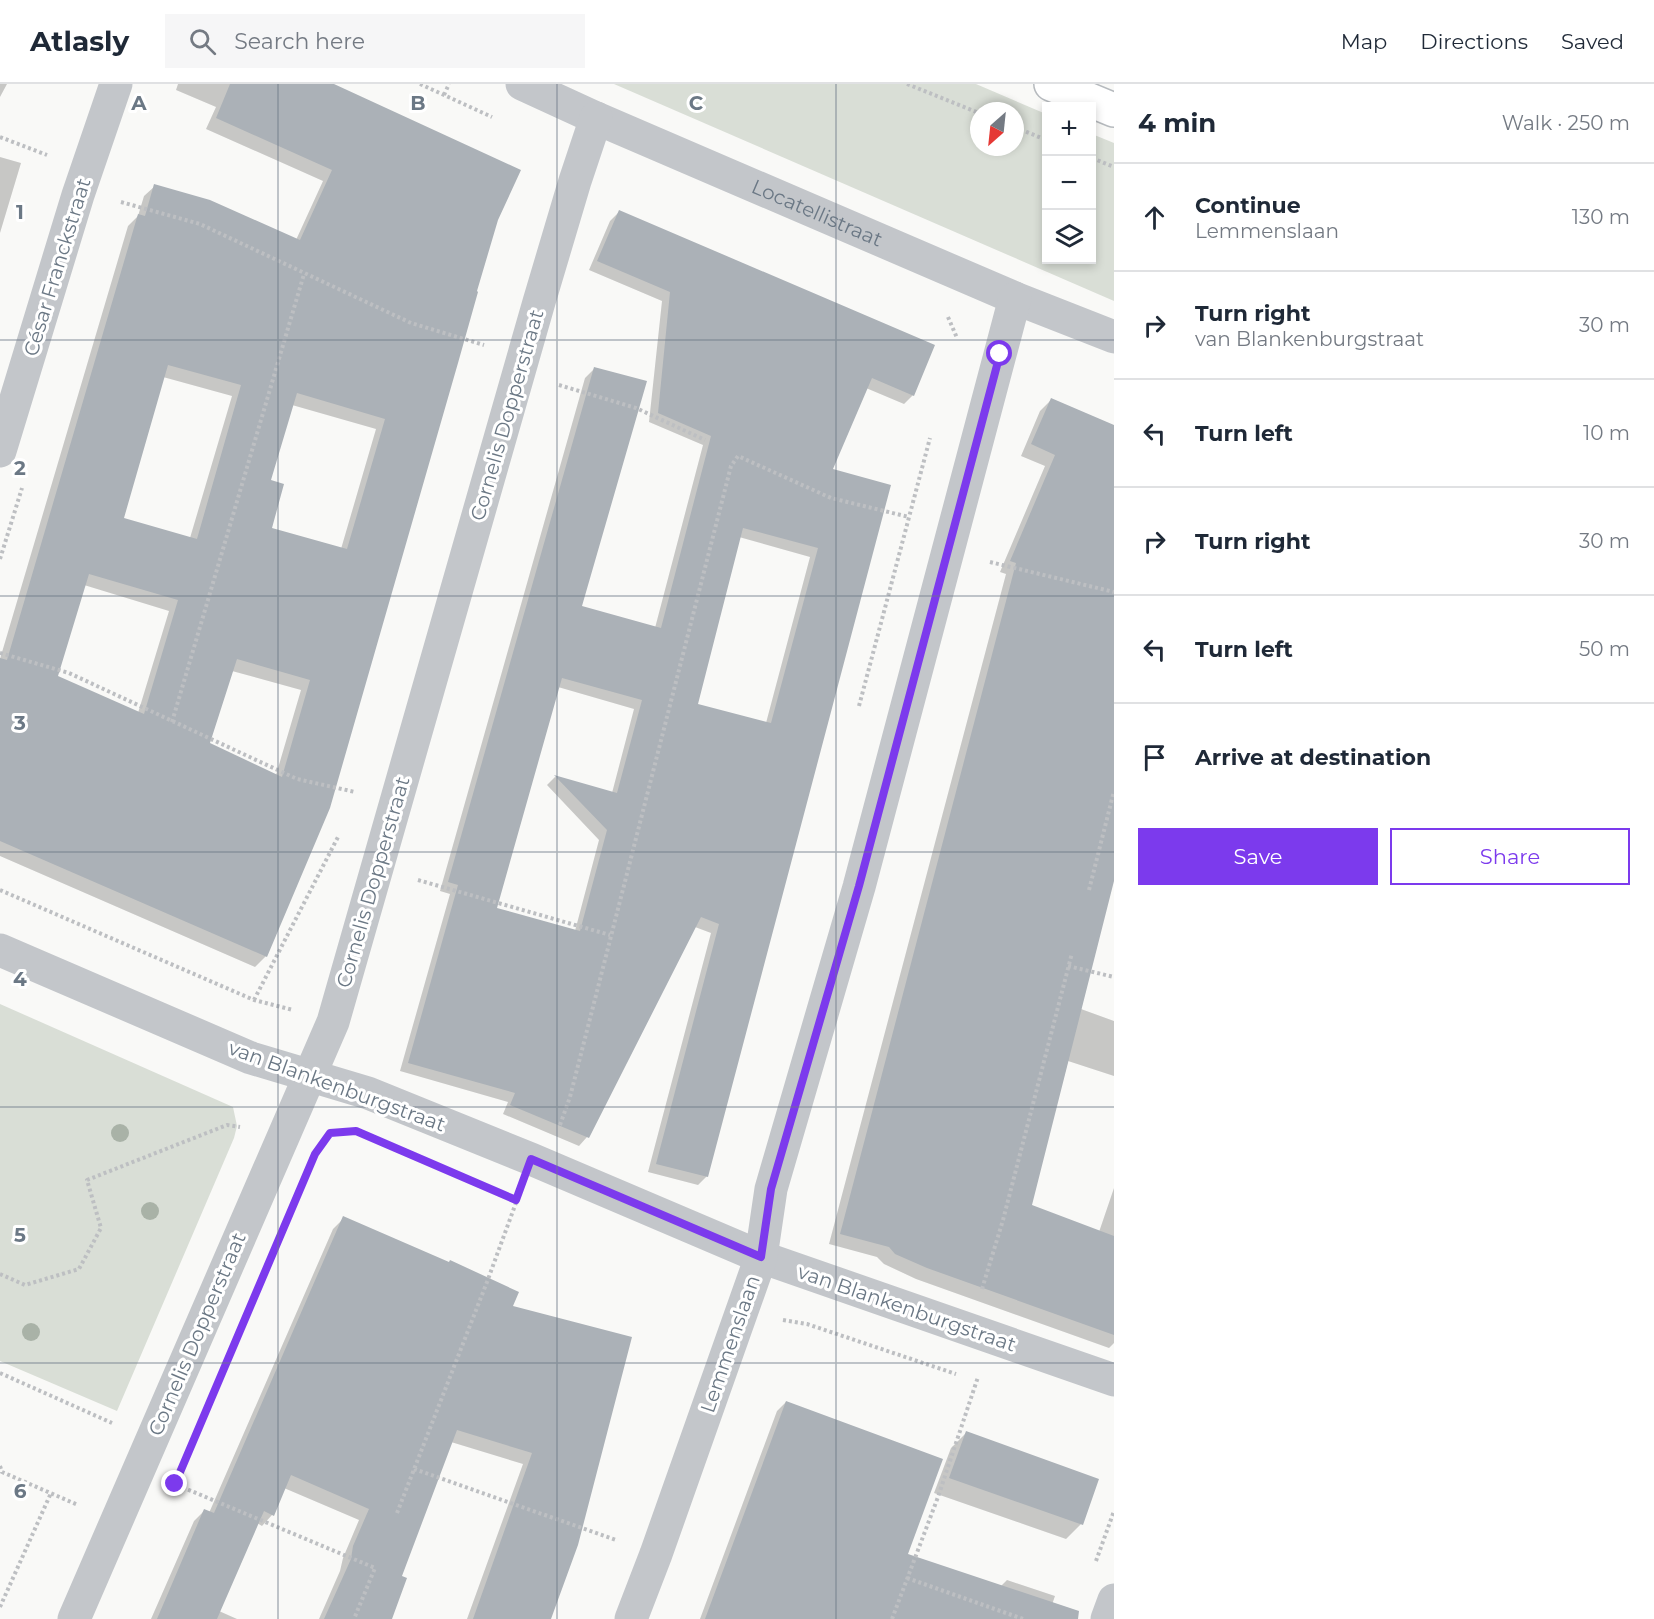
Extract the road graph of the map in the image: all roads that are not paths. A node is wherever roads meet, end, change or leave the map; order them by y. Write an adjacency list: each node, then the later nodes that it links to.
1 (116, 84): 8 (street, César Franckstraat)
2 (522, 84): 5 (street, Locatellistraat)
3 (1051, 84): 4 (main road)
4 (1114, 110)
5 (596, 118): 6 (street, Locatellistraat); 10 (street, Cornelis Dopperstraat)
6 (1015, 298): 7 (street, Locatellistraat); 11 (street, Lemmenslaan)
7 (1114, 337)
8 (0, 450)
9 (0, 950): 10 (street, van Blankenburgstraat)
10 (309, 1077): 11 (street, van Blankenburgstraat); 14 (street, Cornelis Dopperstraat)
11 (761, 1257): 12 (street, van Blankenburgstraat); 15 (street, Lemmenslaan)
12 (1114, 1380)
13 (1114, 1600): 16 (street)
14 (74, 1619)
15 (631, 1619)
16 (1107, 1619)

